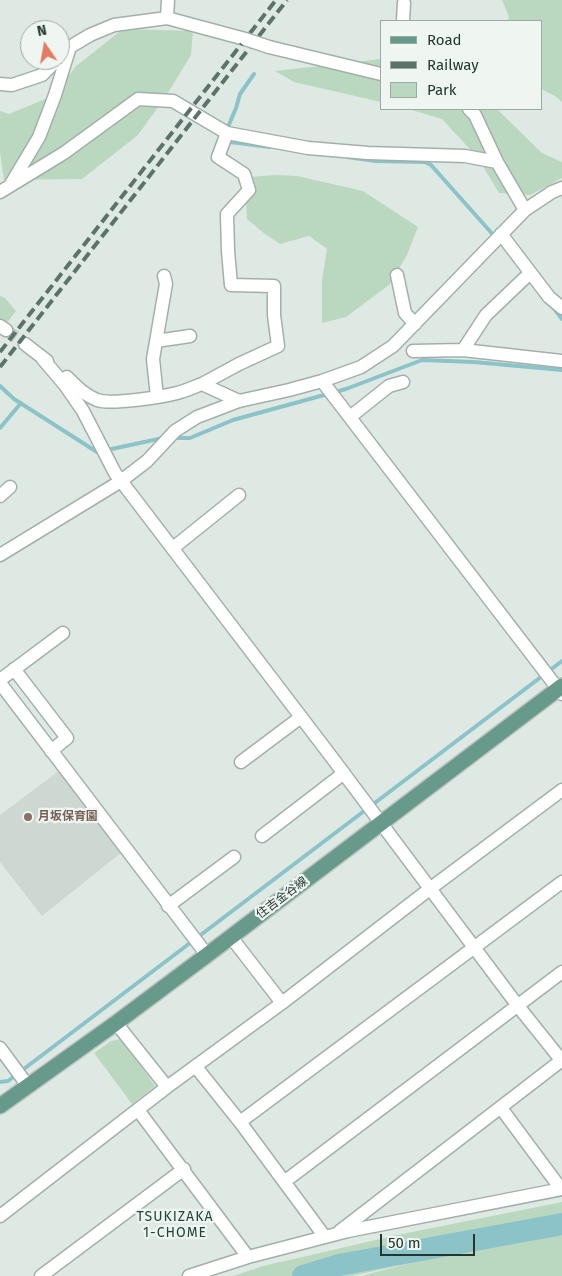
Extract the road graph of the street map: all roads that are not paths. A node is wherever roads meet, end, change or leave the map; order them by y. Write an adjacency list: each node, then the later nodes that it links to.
1 (168, 0): 3 (street)
2 (404, 3): 4 (street)
3 (167, 18): 5 (street); 8 (street, bridge)
4 (403, 20)
5 (70, 47)
6 (47, 70): 9 (street)
7 (63, 70): 14 (street)
8 (380, 74)
9 (0, 84)
10 (470, 110): 12 (street)
11 (224, 133): 12 (street); 14 (street); 31 (street)
12 (497, 162): 15 (street)
13 (562, 188): 15 (street)
14 (5, 189)
15 (525, 210): 16 (street)
16 (497, 238): 19 (street); 21 (street)
17 (397, 275): 21 (street)
18 (164, 276): 23 (street)
19 (527, 276): 20 (street); 25 (street)
20 (562, 308)
21 (415, 324): 30 (street)
22 (190, 336): 23 (street)
23 (156, 341): 32 (street)
24 (25, 344): 27 (street)
25 (463, 350): 26 (street); 28 (street)
26 (413, 351)
27 (42, 358): 32 (street); 35 (street)
28 (562, 361)
29 (403, 382): 34 (street)
30 (324, 383): 33 (street); 34 (street)
31 (202, 384): 32 (street); 33 (street)
32 (157, 397)
33 (240, 401): 35 (street)
34 (350, 417): 44 (street)
35 (121, 482): 39 (street); 40 (street)
36 (10, 487): 38 (street)
37 (239, 495): 39 (street)
38 (0, 496)
39 (173, 548): 45 (street)
40 (0, 555)
41 (64, 633): 42 (street)
42 (14, 669): 43 (street); 46 (street)
43 (0, 681): 46 (street)
44 (558, 687): 50 (main road, 住吉金谷線)
45 (301, 717): 47 (street); 48 (street)
46 (51, 751): 55 (street)
47 (241, 762)
48 (344, 773): 50 (street); 51 (street)
49 (562, 790): 54 (street)
50 (378, 818): 54 (street); 56 (main road, 住吉金谷線)
51 (262, 836)
52 (234, 857): 55 (street)
53 (562, 882): 57 (street)
54 (431, 888): 57 (street); 60 (street)
55 (168, 906): 58 (street)
56 (231, 937): 58 (main road, 住吉金谷線); 60 (street)
57 (474, 946): 61 (street); 71 (street)
58 (203, 950): 62 (main road, 住吉金谷線)
59 (562, 972): 61 (street)
60 (282, 1003): 65 (street)
61 (518, 1006): 64 (street); 73 (street)
62 (116, 1023): 66 (main road, 住吉金谷線); 67 (street)
63 (0, 1048): 66 (street)
64 (562, 1061): 69 (street)
65 (196, 1067): 67 (street); 71 (street)
66 (21, 1077): 68 (main road, 住吉金谷線)
67 (167, 1087): 70 (street)
68 (0, 1106)
69 (501, 1108): 74 (street); 76 (street)
70 (138, 1110): 72 (street); 75 (street)
71 (240, 1122): 73 (street)
72 (184, 1169): 77 (street); 78 (street)
73 (284, 1182): 76 (street)
74 (562, 1189): 76 (street)
75 (0, 1216)
76 (331, 1235): 77 (street)
77 (248, 1257): 79 (street)
78 (41, 1276)
79 (189, 1276)

